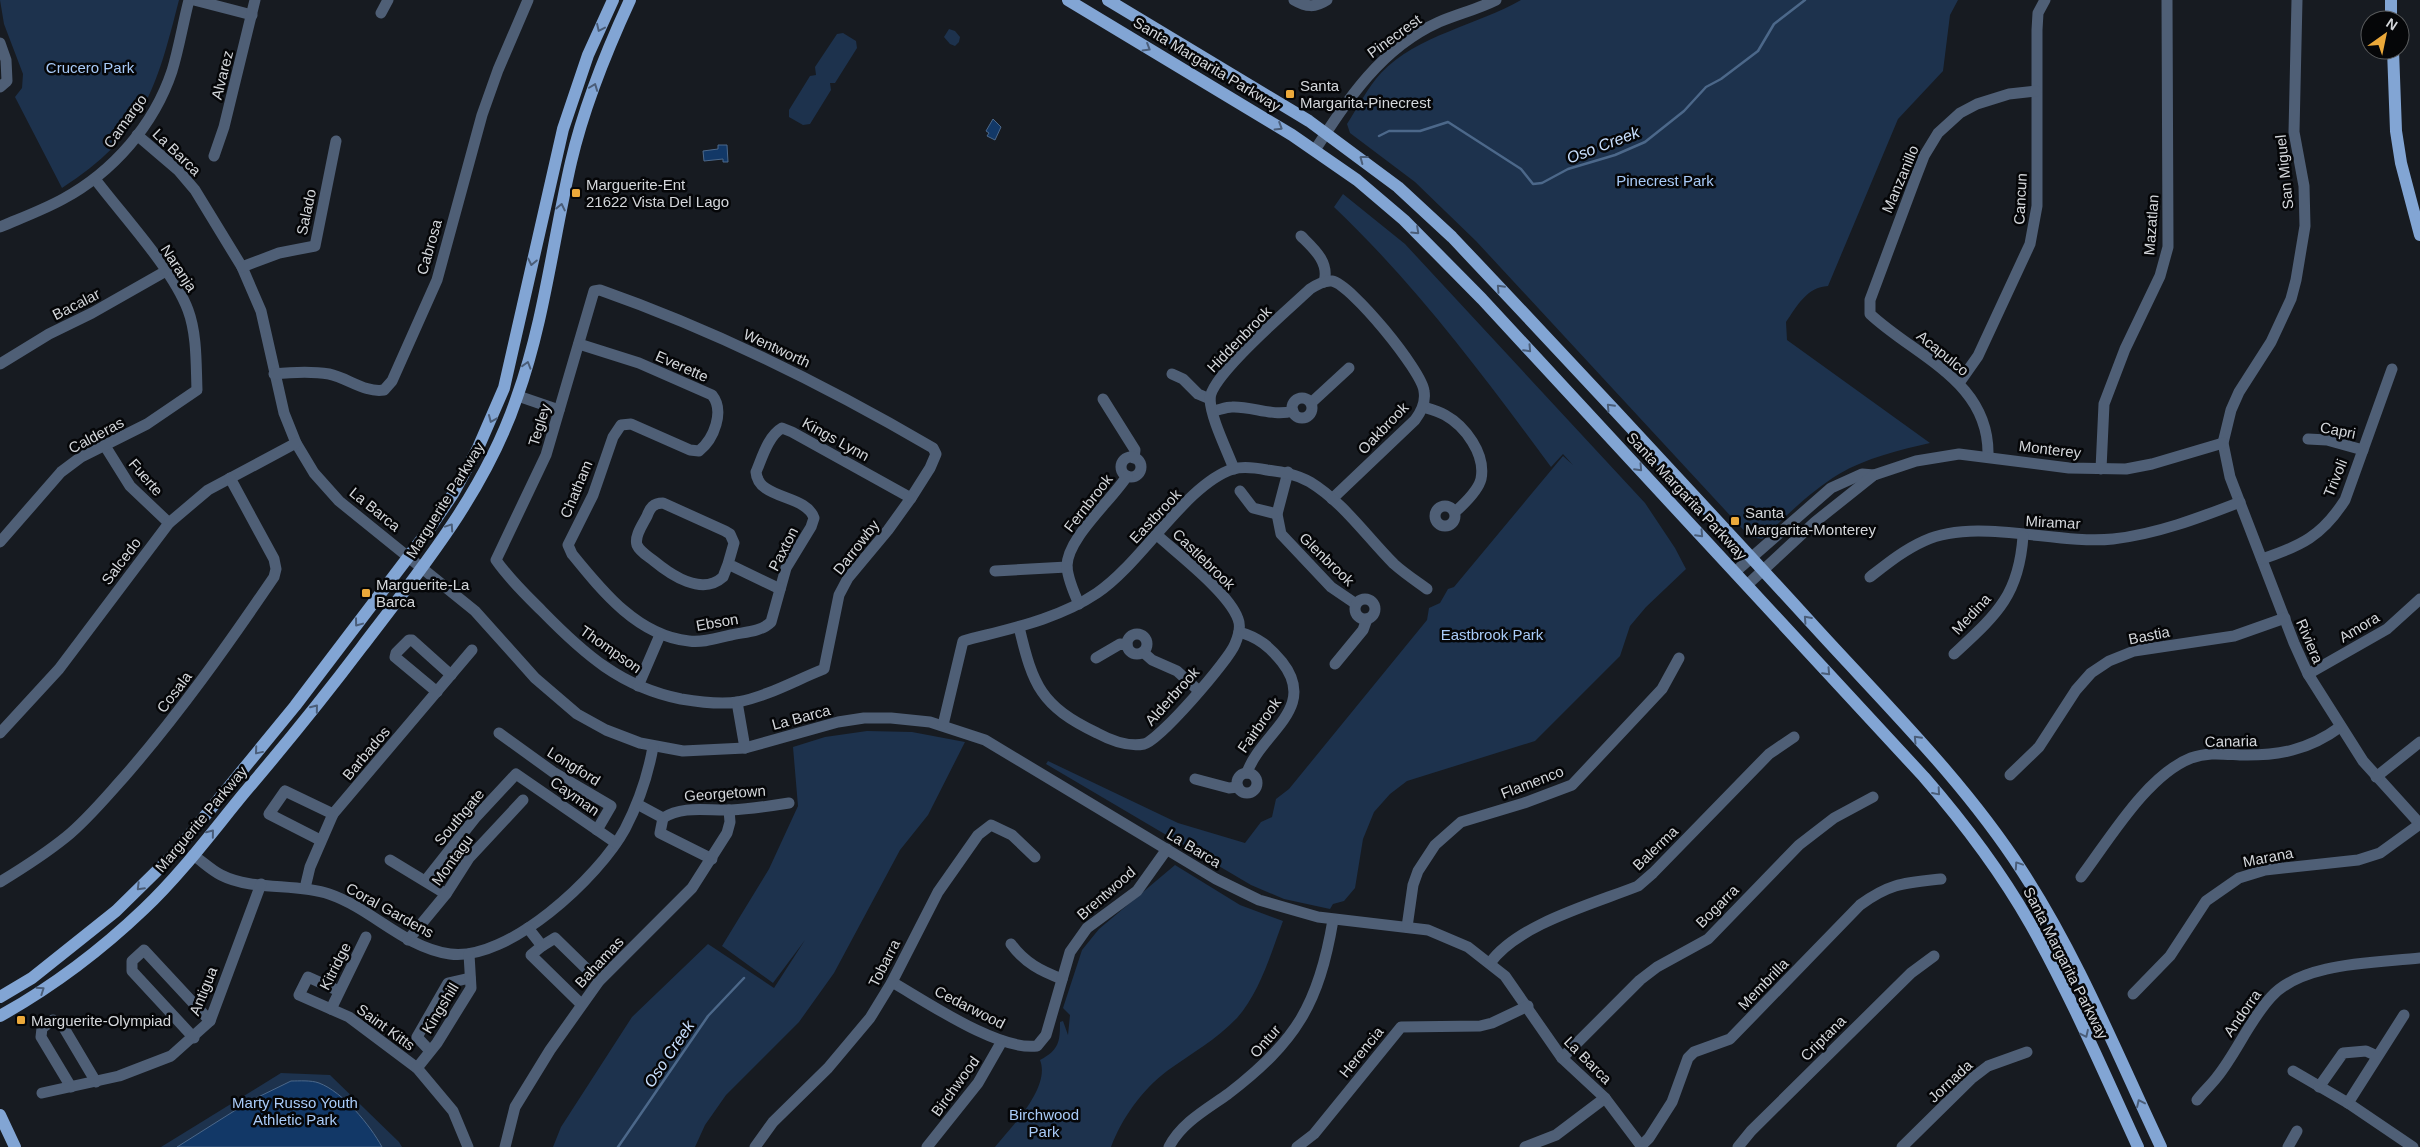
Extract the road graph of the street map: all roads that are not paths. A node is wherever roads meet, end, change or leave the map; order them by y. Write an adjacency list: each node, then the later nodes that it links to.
1 (189, 0): 23 (street, Camargo)
2 (194, 0): 17 (street)
3 (255, 0): 17 (street, Alvarez)
4 (388, 0): 16 (street)
5 (528, 0): 40 (street, Cabrosa)
6 (613, 0): 76 (main road, Marguerite Parkway, one-way to 76)
7 (630, 0): 44 (main road, Marguerite Parkway, one-way to 7)
8 (1068, 0): 25 (main road, Santa Margarita Parkway, one-way to 25)
9 (1108, 0): 22 (main road, Santa Margarita Parkway)
10 (1294, 0): 11 (street)
11 (1327, 0)
12 (1496, 0): 22 (street, Pinecrest)
13 (2045, 0): 21 (street, Cancun)
14 (2167, 0): 59 (street, Mazatlan)
15 (2297, 0): 52 (street, San Miguel)
16 (381, 13)
17 (252, 15): 26 (street, Alvarez)
18 (0, 43): 20 (street)
19 (2393, 60): 29 (main road)
20 (0, 87)
21 (2036, 91): 35 (street, Manzanillo); 42 (street, Cancun)
22 (1326, 133): 25 (street, Pinecrest); 77 (main road, Santa Margarita Parkway, one-way to 22)
23 (137, 135): 27 (street, Camargo); 31 (street, La Barca)
24 (336, 140): 31 (street, Salado)
25 (1315, 150): 85 (main road, Santa Margarita Parkway, one-way to 85)
26 (214, 156)
27 (95, 179): 28 (street, Camargo); 32 (street, Naranja)
28 (0, 227)
29 (2420, 235)
30 (1301, 236): 33 (street)
31 (242, 267): 40 (street, La Barca)
32 (166, 271): 37 (street, Bacalar); 43 (street, Naranja)
33 (1328, 281): 46 (street, Hiddenbrook); 47 (street, Oakbrook)
34 (594, 291): 36 (street, Tegley); 56 (street, Wentworth)
35 (1870, 314): 42 (street, Acapulco)
36 (579, 344): 48 (street, Tegley); 55 (street, Everette)
37 (0, 364)
38 (1349, 368): 49 (street)
39 (2392, 370): 54 (street, Trivoli)
40 (274, 374): 51 (street, La Barca)
41 (1172, 374): 46 (street)
42 (1959, 383): 57 (street, Acapulco)
43 (198, 390): 53 (street, Calderas)
44 (518, 396): 48 (street); 81 (main road, Marguerite Parkway, one-way to 44)
45 (1103, 399): 82 (street, Fernbrook)
46 (1210, 399): 49 (street)
47 (1423, 407): 67 (street, Oakbrook); 70 (street)
48 (559, 410): 79 (street, Tegley)
49 (1212, 411): 58 (street)
50 (2308, 440): 54 (street, Capri)
51 (296, 443): 62 (street, Salcedo); 76 (street, La Barca)
52 (2223, 443): 59 (street, Monterey); 69 (street, Riviera)
53 (105, 446): 72 (street, Fuerte); 75 (street, Calderas)
54 (2363, 450): 78 (street, Trivoli)
55 (699, 451): 95 (street, Chatham)
56 (936, 454): 66 (street, Darrowby)
57 (1988, 456): 59 (street, Monterey); 61 (street, Monterey)
58 (1234, 469): 60 (street, Eastbrook); 73 (street, Eastbrook)
59 (2101, 469)
60 (1288, 472): 67 (street, Eastbrook); 71 (street)
61 (1874, 475): 64 (street, Monterey); 68 (street, Monterey)
62 (230, 478): 72 (street, Salcedo); 151 (street, Cosala)
63 (766, 487): 66 (street, Kings Lynn); 88 (street, Paxton)
64 (1831, 488): 68 (street); 77 (street, Monterey)
65 (1240, 491): 71 (street)
66 (911, 498): 107 (street, Darrowby)
67 (1332, 499): 89 (street, Eastbrook)
68 (1841, 502): 83 (street, Monterey)
69 (2240, 502): 74 (street, Miramar); 78 (street, Riviera)
70 (1455, 512)
71 (1277, 514): 92 (street, Glenbrook)
72 (169, 523): 116 (street, Salcedo)
73 (1157, 534): 91 (street, Eastbrook); 98 (street, Castlebrook)
74 (2022, 536): 86 (street, Miramar); 103 (street, Medina)
75 (0, 542)
76 (408, 556): 81 (street, La Barca); 172 (main road, Marguerite Parkway, one-way to 172)
77 (1751, 558): 83 (main road, Santa Margarita Parkway); 85 (street, Monterey)
78 (2262, 559): 93 (street, Riviera)
79 (496, 560): 110 (street, Thompson)
80 (728, 564): 80 (street); 88 (street)
81 (423, 567): 120 (street, La Barca); 144 (main road, Marguerite Parkway, one-way to 81)
82 (1067, 567): 84 (street); 91 (street)
83 (1762, 570): 87 (street, Monterey); 209 (main road, Santa Margarita Parkway, one-way to 83)
84 (995, 571)
85 (1735, 572): 87 (main road, Santa Margarita Parkway)
86 (1870, 577)
87 (1747, 585): 208 (main road, Santa Margarita Parkway, one-way to 208)
88 (780, 589): 96 (street, Paxton)
89 (1427, 589)
90 (2420, 599): 108 (street, Amora)
91 (1079, 604): 97 (street, Eastbrook)
92 (1356, 604): 94 (street); 94 (street)
93 (2284, 618): 108 (street, Riviera); 125 (street, Bastia)
94 (1367, 619): 106 (street)
95 (640, 622): 99 (street, Ebson)
96 (771, 622): 99 (street, Ebson)
97 (1019, 626): 111 (street, Alderbrook); 114 (street, Eastbrook)
98 (1239, 632): 111 (street, Alderbrook); 123 (street, Fairbrook)
99 (660, 635): 110 (street)
100 (1127, 645): 102 (street); 102 (street); 104 (street)
101 (472, 650): 109 (street, Barbados)
102 (1143, 652): 111 (street)
103 (1954, 654)
104 (1096, 658)
105 (1679, 658): 156 (street, Flamenco)
106 (1335, 664)
107 (824, 669): 113 (street, Thompson)
108 (2308, 674): 115 (street, Riviera)
109 (451, 675): 112 (street, Barbados); 112 (street)
110 (638, 686): 113 (street, Thompson)
111 (1199, 691)
112 (437, 692): 135 (street, Barbados)
113 (737, 702): 121 (street)
114 (942, 726): 121 (street, La Barca); 143 (street, La Barca)
115 (2340, 727): 126 (street, Riviera); 148 (street, Canaria)
116 (0, 733)
117 (498, 733): 122 (street, Longford)
118 (1794, 737): 165 (street, Balerma)
119 (2420, 742): 126 (street)
120 (652, 747): 121 (street, La Barca); 132 (street, Coral Gardens)
121 (744, 748)
122 (553, 772): 129 (street); 139 (street, Longford)
123 (1247, 773): 128 (street, Fairbrook); 128 (street, Fairbrook)
124 (516, 774): 129 (street, Cayman); 137 (street, Southgate)
125 (2010, 775)
126 (2376, 777): 138 (street, Riviera)
127 (1195, 779): 128 (street, Fairbrook)
128 (1238, 786)
129 (541, 791): 139 (street, Cayman)
130 (1873, 797): 185 (street, Bogarra)
131 (523, 800): 140 (street, Montagu)
132 (637, 804): 136 (street); 142 (street, Coral Gardens)
133 (789, 804): 134 (street, Georgetown)
134 (729, 810): 136 (street, Georgetown); 146 (street, Bahamas)
135 (333, 814): 141 (street, Barbados); 141 (street)
136 (663, 818): 146 (street)
137 (470, 824): 140 (street); 150 (street, Southgate)
138 (2420, 824): 171 (street, Marana)
139 (597, 830): 142 (street, Cayman)
140 (486, 839): 154 (street, Montagu)
141 (320, 840): 153 (street, Barbados)
142 (616, 843): 157 (street, Coral Gardens)
143 (1167, 849): 155 (street, La Barca); 167 (street, Brentwood)
144 (193, 855): 152 (street, Coral Gardens); 177 (main road, Marguerite Parkway, one-way to 144)
145 (1035, 857): 169 (street, Tobarra)
146 (712, 859): 168 (street, Bahamas)
147 (390, 860): 150 (street)
148 (2081, 877)
149 (1941, 879): 197 (street, Membrilla)
150 (426, 880): 154 (street)
151 (0, 882)
152 (261, 884): 153 (street, Coral Gardens); 178 (street, Antigua)
153 (306, 888): 159 (street, Coral Gardens)
154 (446, 894): 159 (street, Montagu)
155 (1333, 920): 156 (street, La Barca); 203 (street, Ontur)
156 (1407, 927): 165 (street, La Barca)
157 (528, 928): 161 (street); 162 (street, Coral Gardens)
158 (366, 937): 170 (street, Kitridge)
159 (408, 940): 162 (street, Coral Gardens)
160 (1011, 944): 167 (street)
161 (542, 946): 168 (street); 173 (street)
162 (469, 954): 166 (street, Kingshill)
163 (1934, 956): 206 (street, Criptana)
164 (2420, 958): 193 (street, Andorra)
165 (1490, 963): 174 (street, La Barca)
166 (470, 978): 182 (street, Kingshill); 182 (street, Kingshill)
167 (1062, 979): 181 (street, Brentwood)
168 (599, 981): 173 (street, Bahamas)
169 (892, 982): 180 (street, Cedarwood); 201 (street, Tobarra)
170 (339, 991): 175 (street, Kitridge); 175 (street, Saint Kitts)
171 (2133, 994)
172 (0, 997)
173 (581, 1004): 200 (street, Bahamas)
174 (1528, 1006): 185 (street, La Barca); 204 (street, Herencia)
175 (331, 1009): 186 (street, Saint Kitts)
176 (2404, 1015): 184 (street)
177 (0, 1016)
178 (210, 1021): 179 (street, Antigua); 179 (street)
179 (194, 1038): 188 (street, Antigua)
180 (1002, 1040): 181 (street, Cedarwood); 202 (street, Birchwood)
181 (1037, 1046)
182 (430, 1051): 186 (street, Kingshill)
183 (2027, 1052): 207 (street, Jornada)
184 (2378, 1056): 190 (street); 194 (street)
185 (1562, 1058): 192 (street, La Barca)
186 (417, 1068): 199 (street, Saint Kitts)
187 (2293, 1071): 190 (street)
188 (96, 1082): 189 (street, Antigua); 189 (street)
189 (72, 1087): 191 (street, Antigua)
190 (2318, 1087): 194 (street)
191 (42, 1093)
192 (1605, 1098): 197 (street, La Barca); 205 (street)
193 (2197, 1100)
194 (2348, 1103): 211 (street)
195 (0, 1115): 198 (main road)
196 (2298, 1131): 210 (street)
197 (1641, 1146)
198 (14, 1147)
199 (468, 1147)
200 (505, 1147)
201 (756, 1147)
202 (927, 1147)
203 (1169, 1147)
204 (1297, 1147)
205 (1525, 1147)
206 (1738, 1147)
207 (1902, 1147)
208 (2138, 1147)
209 (2161, 1147)
210 (2288, 1147)
211 (2413, 1147)

